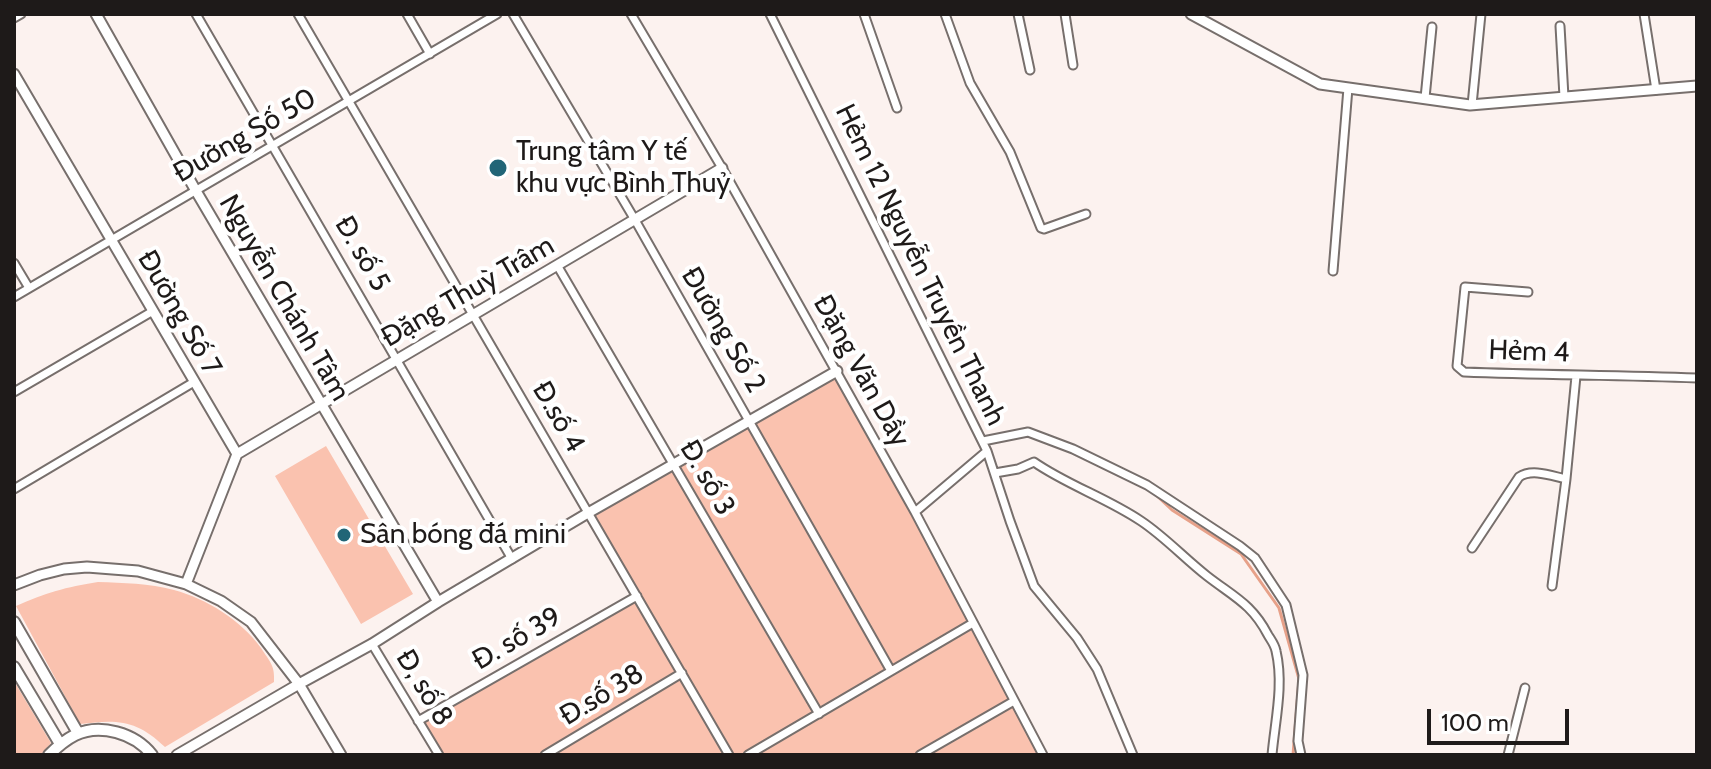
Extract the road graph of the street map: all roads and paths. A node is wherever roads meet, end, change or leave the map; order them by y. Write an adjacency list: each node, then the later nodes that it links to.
1 (21, 14): 17 (street)
2 (96, 14): 34 (street, Nguyễn Chánh Tâm)
3 (196, 14): 32 (street, Đ. số 5)
4 (298, 14): 29 (street, Đ.số 4)
5 (407, 14): 20 (street)
6 (497, 14): 20 (street, Đường Số 50)
7 (513, 14): 36 (street, Đường Số 2)
8 (631, 14): 33 (street, Đặng Văn Dầy)
9 (770, 14): 54 (street, Hẻm 12 Nguyễn Truyền Thanh)
10 (864, 14): 31 (street)
11 (945, 14): 35 (street)
12 (1018, 14): 22 (street)
13 (1065, 14): 21 (street)
14 (1191, 14): 25 (street)
15 (1481, 14): 30 (street)
16 (1644, 14): 26 (street)
17 (14, 18)
18 (1560, 26): 27 (street)
19 (1432, 27): 28 (street)
20 (430, 54): 29 (street, Đường Số 50)
21 (1073, 65)
22 (1030, 70)
23 (14, 74): 37 (street, Đường Số 7)
24 (1697, 86): 26 (street)
25 (1348, 88): 28 (street); 40 (street)
26 (1656, 90): 27 (street)
27 (1564, 97): 30 (street)
28 (1425, 98): 30 (street)
29 (350, 101): 32 (street, Đường Số 50); 45 (street, Đ.số 4)
30 (1472, 105)
31 (897, 108)
32 (273, 145): 34 (street, Đường Số 50); 46 (street, Đ. số 5)
33 (722, 168): 36 (street, Đặng Thuỳ Trâm); 47 (street, Đặng Văn Dầy)
34 (196, 191): 37 (street, Đường Số 50); 52 (street, Nguyễn Chánh Tâm)
35 (1086, 214)
36 (635, 220): 39 (street, Đặng Thuỳ Trâm); 53 (street, Đường Số 2)
37 (111, 240): 41 (street, Đường Số 50); 44 (street, Đường Số 7)
38 (14, 263): 41 (street)
39 (557, 265): 45 (street, Đặng Thuỳ Trâm); 57 (street, Đ. số 3)
40 (1333, 271)
41 (29, 288): 43 (street, Đường Số 50)
42 (1528, 292): 48 (street, Hẻm 4)
43 (14, 297)
44 (153, 311): 50 (street, Đường Số 7); 51 (street)
45 (474, 314): 46 (street, Đặng Thuỳ Trâm); 62 (street, Đ.số 4)
46 (397, 359): 52 (street, Đặng Thuỳ Trâm); 64 (street, Đ. số 5)
47 (837, 371): 53 (street); 61 (street, Đặng Văn Dầy)
48 (1576, 376): 49 (street, Hẻm 4); 59 (street)
49 (1697, 378)
50 (194, 382): 56 (street, Đường Số 7); 60 (street)
51 (14, 392)
52 (320, 404): 56 (street, Đặng Thuỳ Trâm); 69 (street, Nguyễn Chánh Tâm)
53 (749, 421): 57 (street); 74 (street, Đường Số 2)
54 (983, 441): 55 (street, Hẻm 12 Nguyễn Truyền Thanh); 95 (street)
55 (987, 451): 58 (street); 61 (street, Hẻm 12 Nguyễn Truyền Thanh)
56 (237, 454): 65 (street)
57 (673, 464): 62 (street); 79 (street, Đ. số 3)
58 (995, 473): 93 (street); 94 (street)
59 (1566, 479): 63 (street); 67 (street)
60 (14, 489)
61 (915, 512): 71 (street, Đặng Văn Dầy)
62 (588, 513): 64 (street); 68 (street, Đ.số 4)
63 (1472, 548)
64 (512, 559): 69 (street)
65 (186, 584): 66 (street); 76 (street)
66 (14, 585)
67 (1552, 586)
68 (637, 596): 75 (street, Đ.số 4); 80 (street, Đ. số 39)
69 (438, 602): 72 (street)
70 (14, 622): 81 (main road)
71 (973, 623): 74 (street); 78 (street, Đặng Văn Dầy)
72 (372, 644): 76 (street); 80 (street, Đ, số 8)
73 (14, 667): 82 (main road)
74 (891, 671): 79 (street)
75 (682, 673): 88 (street, Đ.số 38); 89 (street, Đ.số 4)
76 (299, 684): 85 (street); 86 (street)
77 (1525, 688): 96 (street)
78 (1014, 701): 91 (street); 92 (street, Đặng Văn Dầy)
79 (819, 714): 90 (street)
80 (418, 721): 87 (street, Đ, số 8)
81 (78, 733): 82 (main road); 84 (main road)
82 (60, 744): 83 (main road)
83 (49, 755)
84 (152, 755)
85 (177, 755)
86 (341, 755)
87 (439, 755)
88 (545, 755)
89 (729, 755)
90 (748, 755)
91 (920, 755)
92 (1043, 755)
93 (1133, 755)
94 (1272, 755)
95 (1301, 755)
96 (1508, 755)

